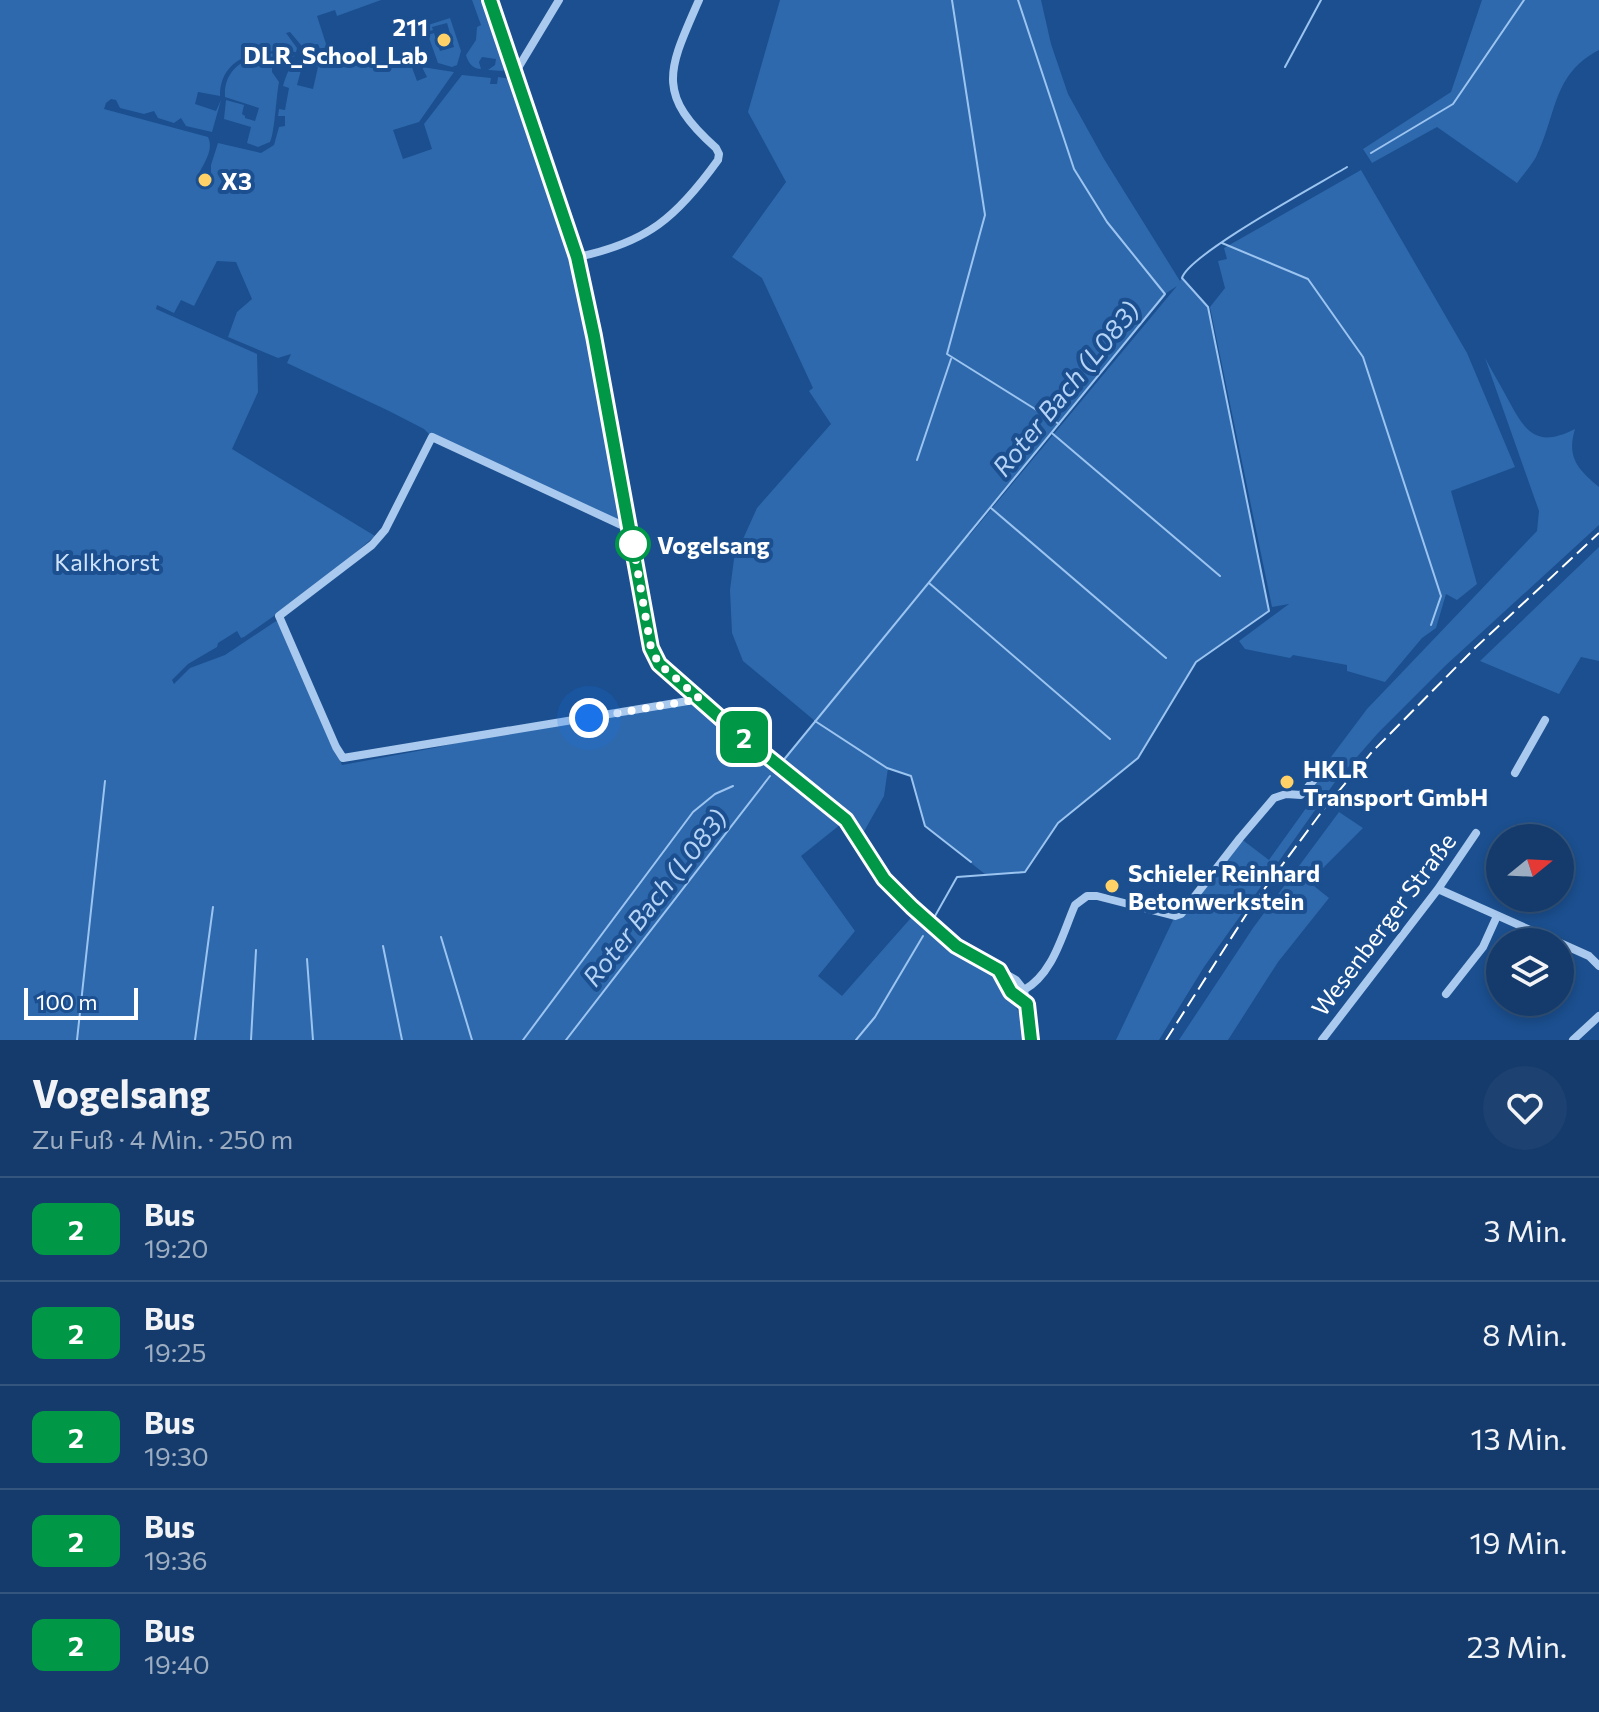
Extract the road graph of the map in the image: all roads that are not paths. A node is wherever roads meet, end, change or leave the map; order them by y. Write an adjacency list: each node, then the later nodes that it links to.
1 (490, 0): 4 (street)
2 (559, 0): 4 (street)
3 (699, 0): 5 (street)
4 (515, 73): 5 (street)
5 (577, 257): 6 (street)
6 (630, 529): 7 (street); 7 (street)
7 (700, 699): 17 (street)
8 (1545, 720): 9 (street)
9 (1515, 773)
10 (1313, 781): 17 (street)
11 (1476, 833): 12 (street, Wesenberger Straße)
12 (1438, 889): 13 (street); 21 (street, Wesenberger Straße)
13 (1497, 916): 14 (street); 18 (street)
14 (1524, 928)
15 (1574, 950): 16 (street)
16 (1599, 966)
17 (1024, 990): 20 (street)
18 (1446, 994)
19 (1599, 1016): 22 (street)
20 (1031, 1040)
21 (1322, 1040)
22 (1573, 1040)

